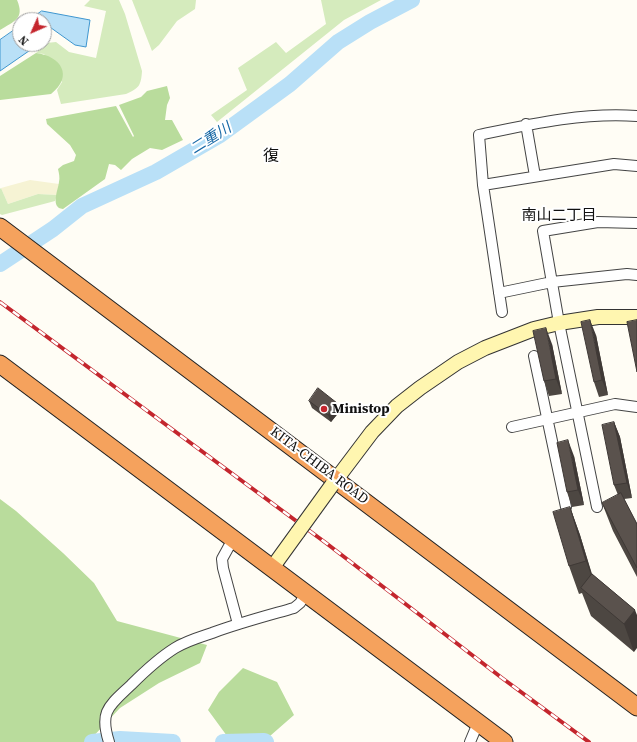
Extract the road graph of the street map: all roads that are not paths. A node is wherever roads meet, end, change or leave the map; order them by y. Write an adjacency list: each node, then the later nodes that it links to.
1 (637, 116): 2 (street)
2 (526, 124): 4 (street); 5 (street)
3 (637, 166): 4 (street)
4 (535, 176): 5 (street)
5 (483, 185): 10 (street)
6 (637, 223): 9 (street)
7 (0, 227): 20 (highway, KITA-CHIBA ROAD)
8 (637, 275): 9 (street)
9 (552, 282): 10 (street); 13 (street)
10 (499, 293): 11 (street)
11 (502, 312)
12 (637, 317): 13 (street)
13 (559, 323): 17 (street); 20 (street)
14 (534, 356): 18 (street)
15 (0, 364): 23 (highway)
16 (637, 407): 17 (street)
17 (576, 412): 18 (street); 22 (street)
18 (546, 419): 19 (street); 21 (street)
19 (512, 427)
20 (335, 483): 24 (street, bridge); 27 (highway, KITA-CHIBA ROAD)
21 (566, 507)
22 (597, 507)
23 (233, 538): 24 (highway); 26 (street)
24 (274, 565): 25 (highway)
25 (306, 594): 26 (street); 28 (highway)
26 (238, 624): 29 (street)
27 (637, 707)
28 (478, 723): 30 (street); 31 (highway)
29 (107, 738)
30 (470, 742)
31 (504, 742)

